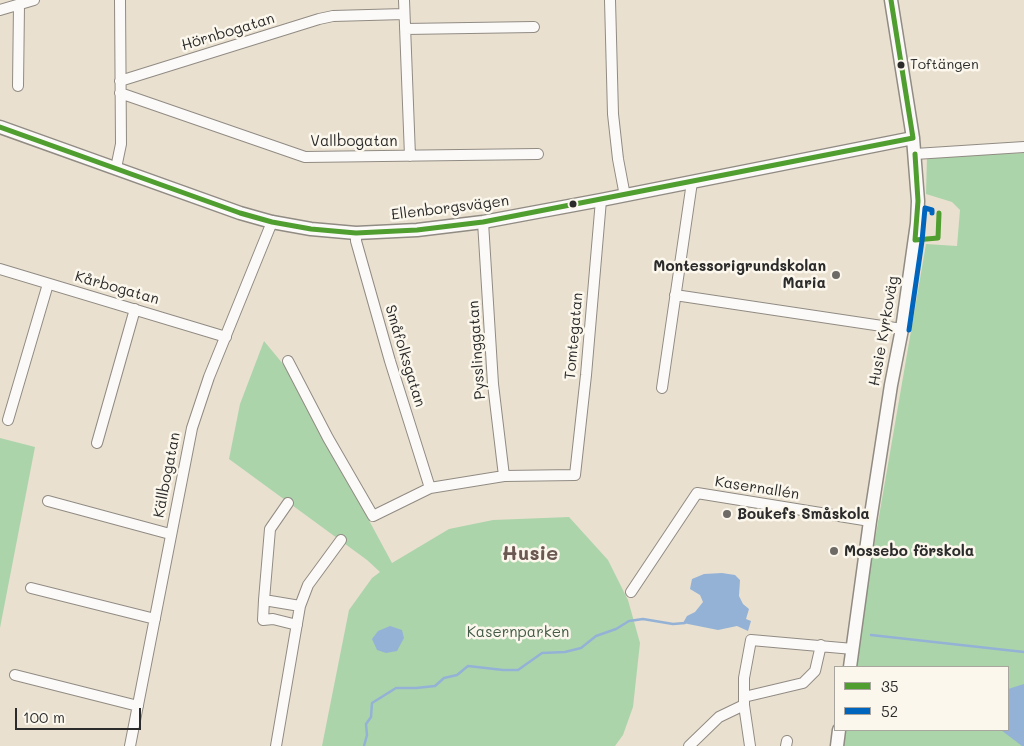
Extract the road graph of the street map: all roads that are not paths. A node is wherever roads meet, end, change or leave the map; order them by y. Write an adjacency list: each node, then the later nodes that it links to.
1 (34, 0): 6 (street)
2 (120, 0): 11 (street)
3 (404, 0): 8 (street)
4 (610, 0): 22 (street)
5 (891, 0): 15 (street, Husie Kyrkoväg)
6 (19, 4): 7 (street); 12 (street)
7 (0, 10)
8 (404, 14): 10 (street); 11 (street, Hörnbogatan)
9 (534, 27): 10 (street)
10 (405, 28): 19 (street)
11 (120, 81): 13 (street)
12 (18, 86)
13 (120, 92): 19 (street, Vallbogatan); 20 (street)
14 (0, 127): 20 (street, Ellenborgsvägen)
15 (913, 138): 18 (street, Husie Kyrkoväg); 21 (street, Ellenborgsvägen)
16 (1024, 146): 18 (street)
17 (538, 154): 19 (street, Vallbogatan)
18 (915, 154): 31 (street, Husie Kyrkoväg)
19 (410, 156)
20 (116, 168): 24 (street, Ellenborgsvägen)
21 (692, 182): 22 (street, Ellenborgsvägen); 29 (street)
22 (625, 196): 23 (street, Ellenborgsvägen)
23 (601, 200): 25 (street, Ellenborgsvägen); 37 (street, Tomtegatan)
24 (272, 222): 26 (street, Ellenborgsvägen); 32 (street, Källbogatan)
25 (483, 222): 26 (street, Ellenborgsvägen); 37 (street, Pysslinggatan)
26 (356, 232): 38 (street, Småfolksgatan)
27 (0, 270): 28 (street, Kårbogatan)
28 (48, 284): 30 (street, Kårbogatan); 35 (street)
29 (675, 295): 31 (street); 34 (street)
30 (135, 309): 32 (street, Kårbogatan); 36 (street)
31 (902, 328): 41 (street, Husie Kyrkoväg)
32 (226, 337): 42 (street, Källbogatan)
33 (288, 361): 38 (street)
34 (662, 388)
35 (8, 420)
36 (97, 443)
37 (504, 476): 38 (street)
38 (430, 488)
39 (48, 501): 42 (street)
40 (288, 503): 46 (street)
41 (870, 521): 45 (street, Kasernallén); 51 (street, Husie Kyrkoväg)
42 (170, 534): 48 (street, Källbogatan)
43 (341, 540): 47 (street)
44 (31, 588): 48 (street)
45 (631, 592)
46 (264, 600): 47 (street); 49 (street)
47 (300, 606): 49 (street)
48 (155, 619): 55 (street, Källbogatan)
49 (297, 624): 58 (street)
50 (821, 646): 51 (street); 54 (street); 54 (street)
51 (853, 648): 52 (street, Husie Kyrkoväg)
52 (850, 666)
53 (15, 675): 55 (street)
54 (744, 701): 59 (street); 60 (street)
55 (138, 706): 57 (street, Källbogatan)
56 (840, 731): 61 (street)
57 (130, 746)
58 (276, 746)
59 (689, 746)
60 (750, 746)
61 (837, 746)

